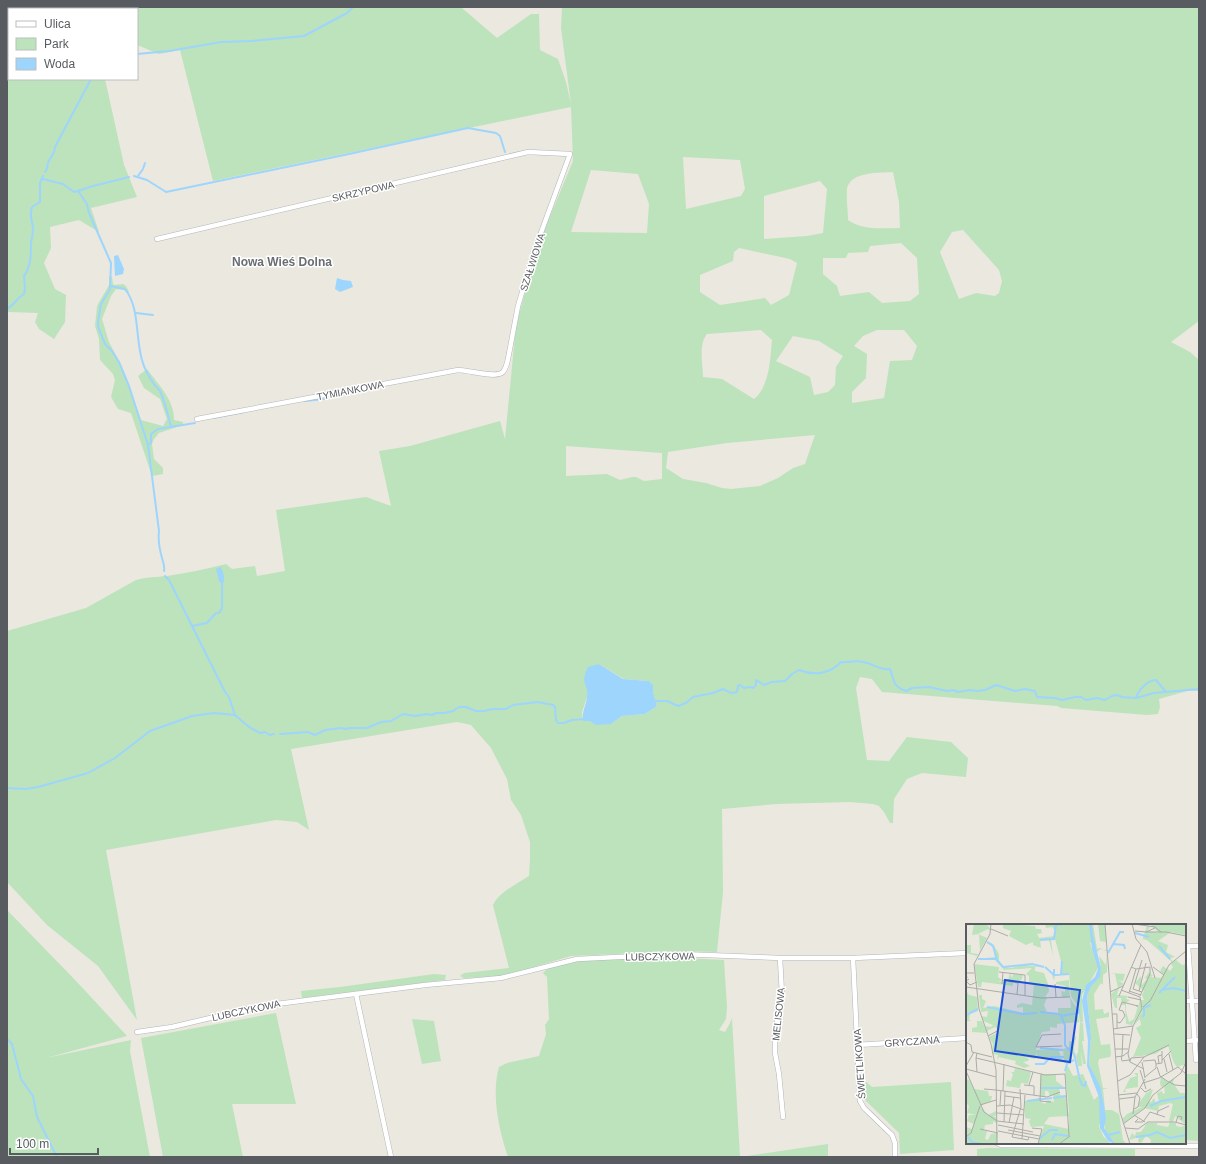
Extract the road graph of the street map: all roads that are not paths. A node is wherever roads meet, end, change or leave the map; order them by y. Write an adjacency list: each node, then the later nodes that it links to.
1 (570, 154): 2 (street, SKRZYPOWA); 3 (street, SZAŁWIOWA)
2 (158, 239)
3 (502, 372): 4 (street, TYMIANKOWA)
4 (197, 419)
5 (1186, 946): 6 (street); 12 (street)
6 (1199, 946)
7 (966, 953): 9 (street, LUBCZYKOWA)
8 (780, 958): 9 (street, LUBCZYKOWA); 10 (street, LUBCZYKOWA); 20 (street, MELISOWA)
9 (853, 958): 18 (street, ŚWIETLIKOWA)
10 (356, 994): 14 (street, LUBCZYKOWA); 23 (street)
11 (1186, 1001): 12 (street)
12 (1193, 1001): 13 (street); 16 (street)
13 (1199, 1001)
14 (137, 1032)
15 (966, 1038): 18 (street, GRYCZANA)
16 (1197, 1040): 17 (street); 19 (street)
17 (1186, 1041)
18 (858, 1045): 24 (street, ŚWIETLIKOWA)
19 (1196, 1060)
20 (783, 1117)
21 (1001, 1144): 22 (street)
22 (1199, 1146)
23 (391, 1157)
24 (896, 1157)

